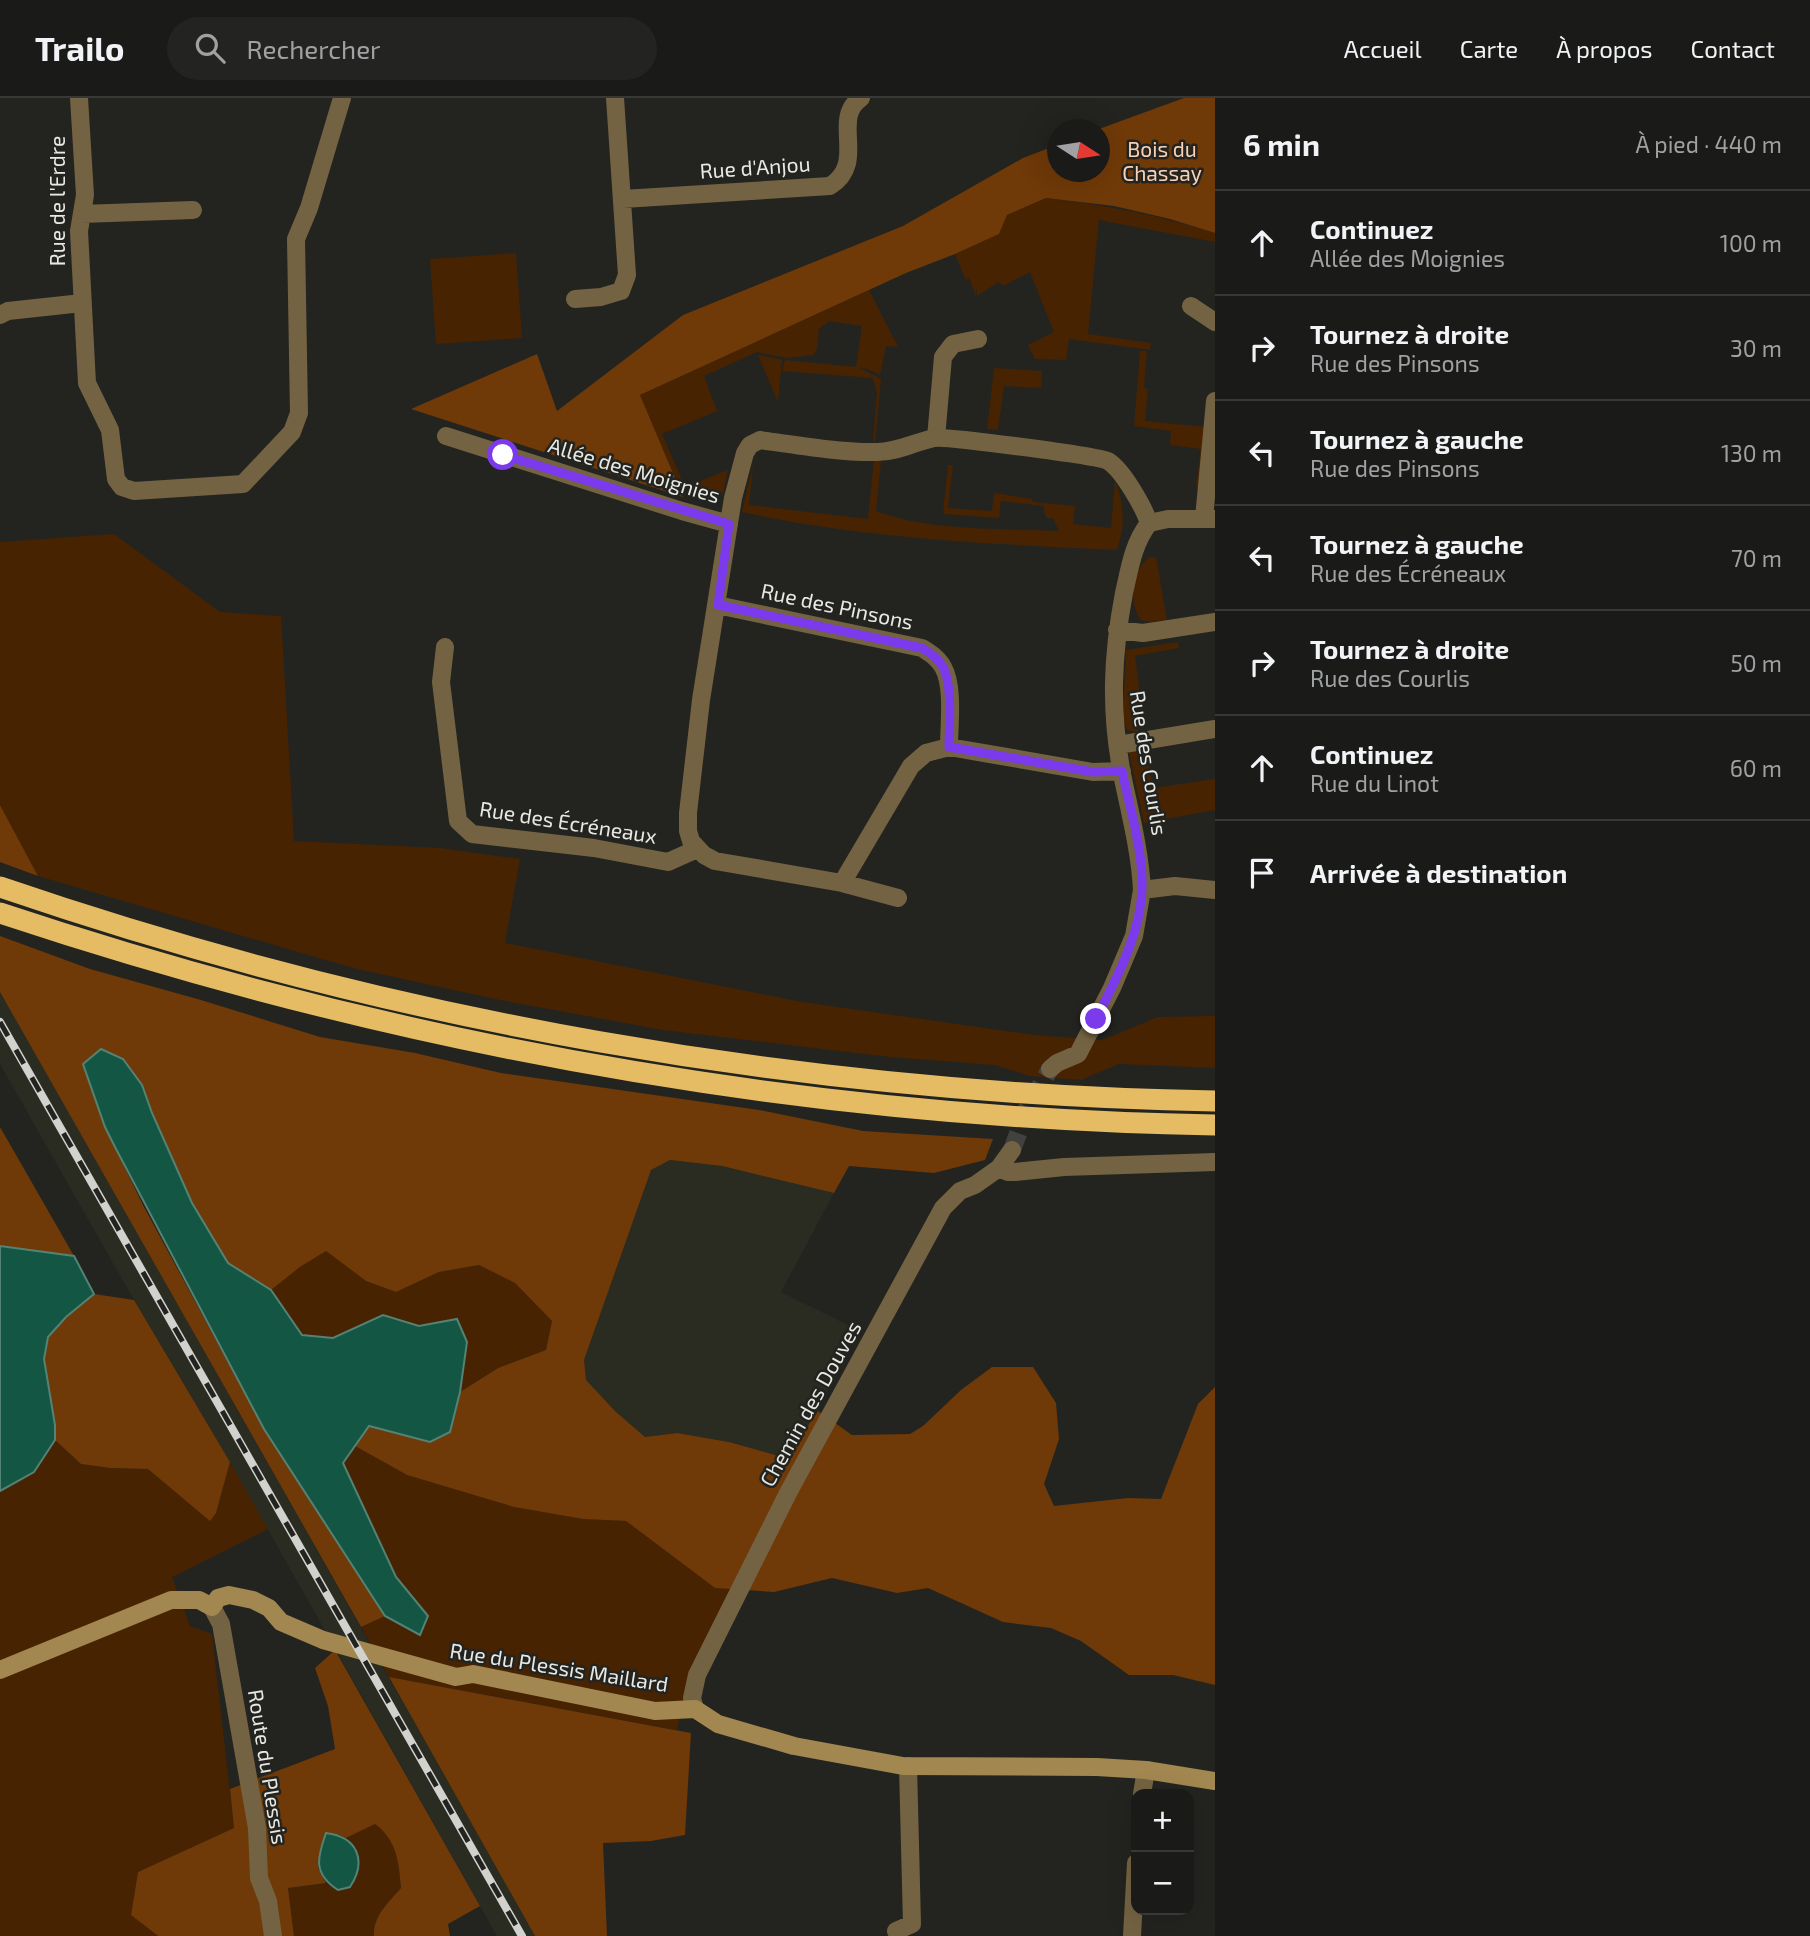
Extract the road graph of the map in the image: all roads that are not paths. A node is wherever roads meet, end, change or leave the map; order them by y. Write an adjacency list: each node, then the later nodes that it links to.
1 (79, 98): 7 (street, Rue de l'Erdre)
2 (342, 98): 9 (street, Rue de l'Erdre)
3 (615, 98): 5 (street)
4 (861, 98): 5 (street, Rue d'Anjou)
5 (623, 199): 8 (street)
6 (193, 210): 7 (street)
7 (82, 214): 9 (street, Rue de l'Erdre)
8 (575, 299)
9 (82, 303): 11 (street)
10 (1191, 306): 12 (street)
11 (0, 315)
12 (1215, 322)
13 (978, 340): 16 (street)
14 (1215, 401): 17 (street)
15 (446, 436): 19 (street, Allée des Moignies)
16 (936, 438): 18 (street); 19 (street)
17 (1209, 519): 18 (street)
18 (1149, 523): 22 (street, Rue des Courlis)
19 (729, 524): 20 (street)
20 (718, 605): 26 (street, Rue des Pinsons); 28 (street)
21 (1215, 622): 22 (street)
22 (1117, 630): 25 (street, Rue des Courlis)
23 (445, 647): 28 (street, Rue des Écréneaux)
24 (1215, 729): 25 (street)
25 (1118, 745): 27 (street, Rue des Courlis)
26 (949, 747): 27 (street); 29 (street)
27 (1122, 771): 31 (street, Rue des Courlis)
28 (697, 849): 29 (street)
29 (842, 883): 33 (street)
30 (0, 887): 36 (highway)
31 (1142, 890): 32 (street); 35 (street, Rue des Courlis)
32 (1215, 890)
33 (898, 898)
34 (0, 912): 37 (highway)
35 (1050, 1069)
36 (1215, 1101)
37 (1215, 1125)
38 (1012, 1150): 40 (street, Chemin des Douves)
39 (1215, 1162): 40 (street)
40 (999, 1168): 43 (street, Chemin des Douves)
41 (212, 1607): 42 (street); 43 (street, Rue du Plessis Maillard); 50 (street, Route du Plessis)
42 (0, 1670)
43 (695, 1709): 44 (street, Rue du Plessis Maillard)
44 (908, 1766): 45 (street, Rue du Plessis Maillard); 49 (street)
45 (1146, 1770): 46 (street, Rue du Plessis Maillard); 47 (street)
46 (1215, 1781)
47 (1143, 1789)
48 (1133, 1915): 51 (street)
49 (896, 1931)
50 (273, 1936)
51 (1132, 1936)

